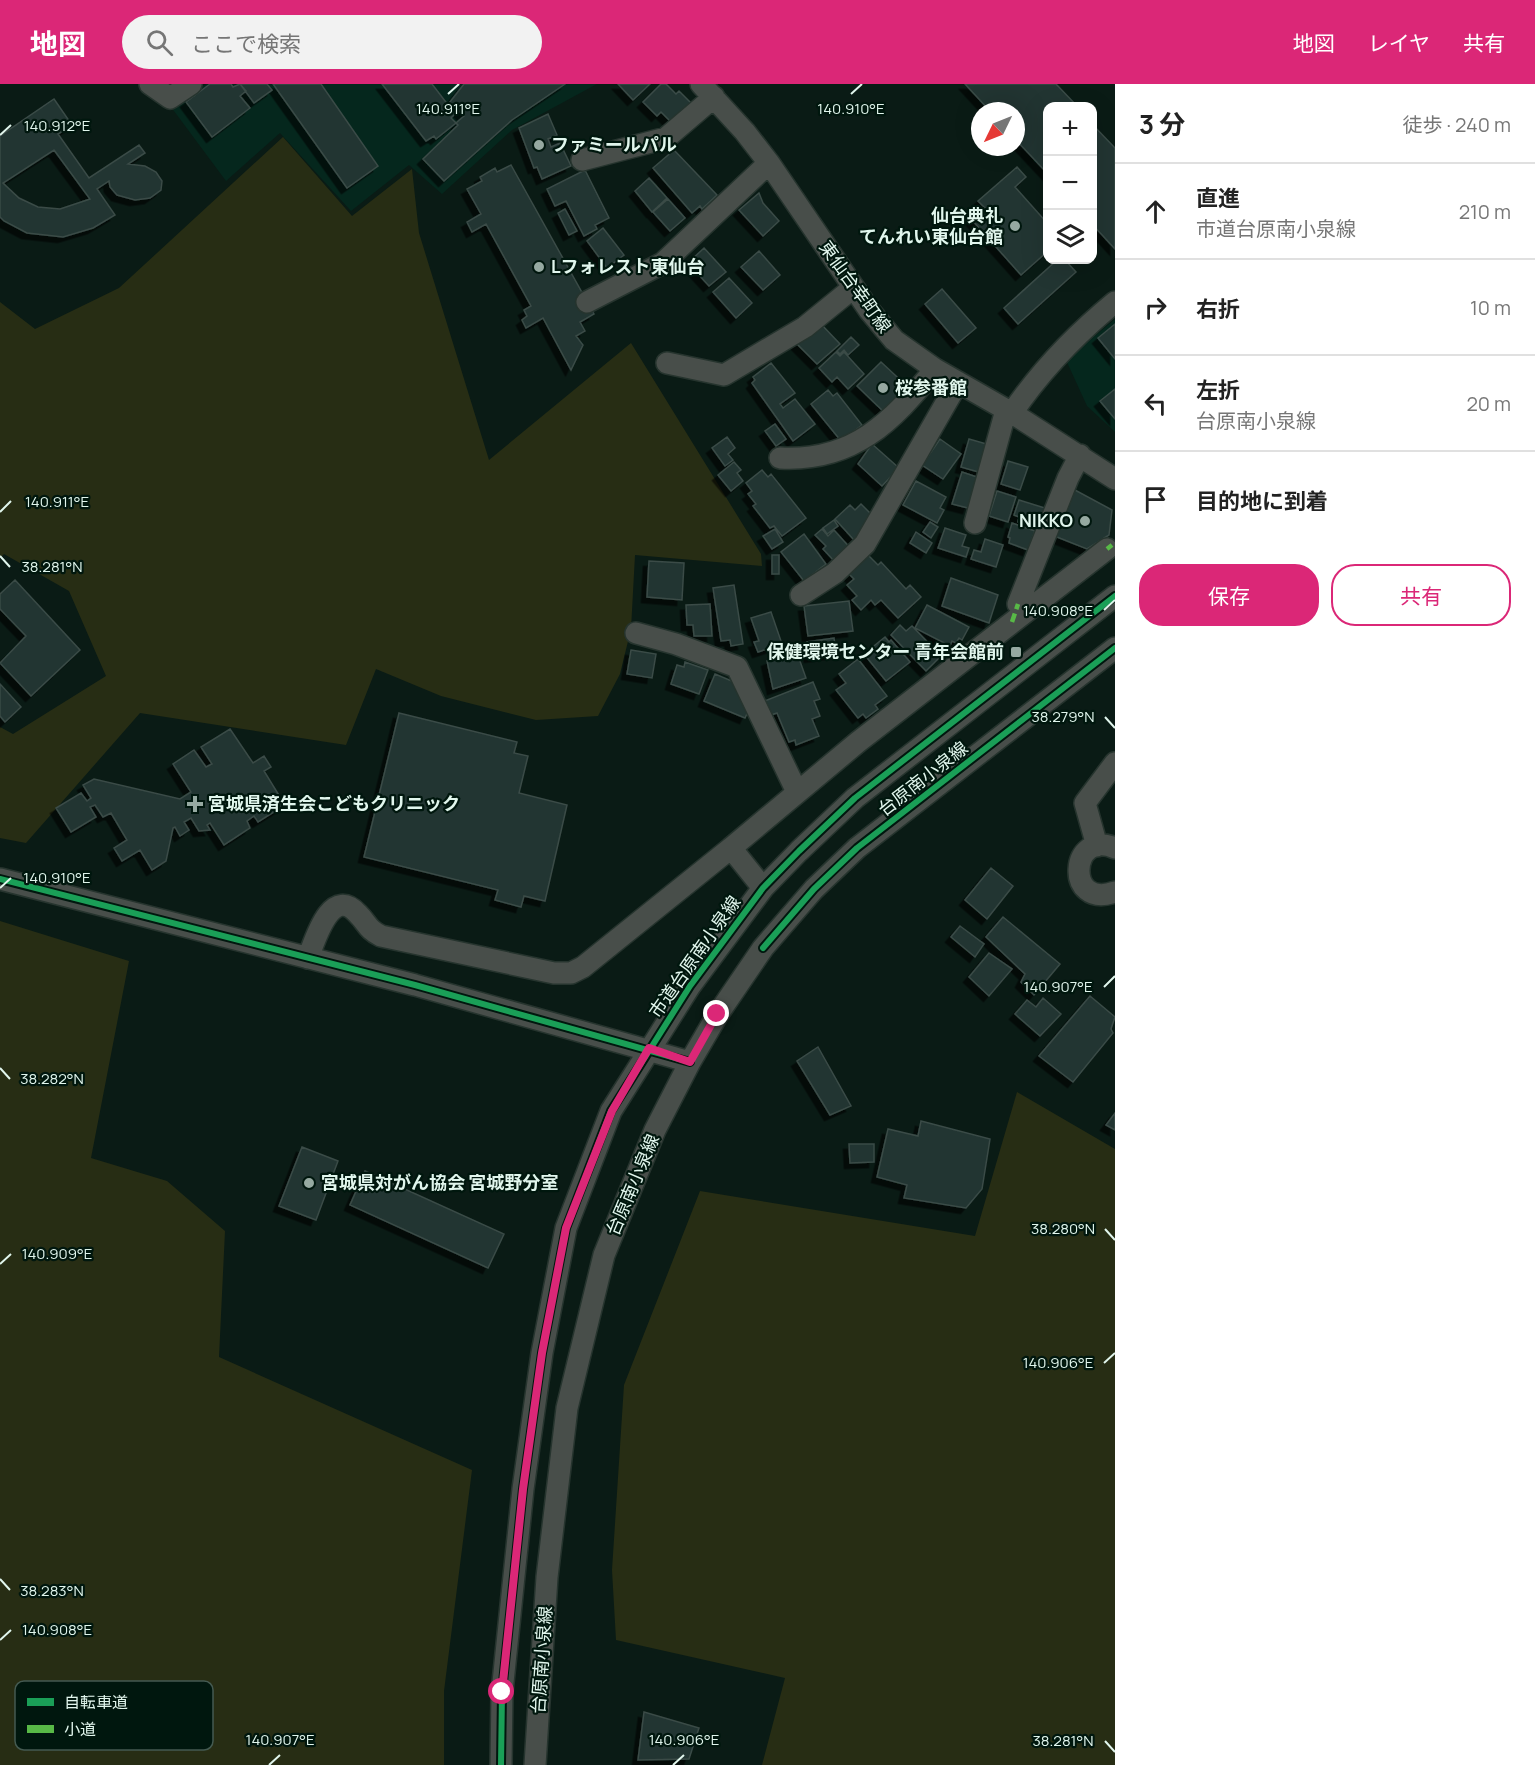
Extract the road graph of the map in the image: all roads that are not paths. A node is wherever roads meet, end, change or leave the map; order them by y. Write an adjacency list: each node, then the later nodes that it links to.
1 (150, 84): 2 (street)
2 (191, 84)
3 (707, 90): 4 (street); 5 (street, 東仙台幸町線)
4 (582, 160)
5 (770, 163): 6 (street, 東仙台幸町線); 7 (street)
6 (853, 288): 9 (street); 10 (street, 東仙台幸町線)
7 (587, 302)
8 (1115, 302): 12 (street)
9 (667, 363)
10 (935, 369): 11 (street, 東仙台幸町線); 14 (street)
11 (958, 382): 12 (street, 東仙台幸町線); 18 (street)
12 (1009, 411): 13 (street, 東仙台幸町線); 16 (street)
13 (1080, 455): 15 (street, 東仙台幸町線); 20 (street)
14 (780, 458)
15 (1115, 479)
16 (975, 524)
17 (1107, 549): 24 (street)
18 (801, 595)
19 (1115, 596): 28 (street, 市道台原南小泉線)
20 (1018, 604)
21 (636, 633): 24 (street)
22 (1115, 648): 32 (street, 台原南小泉線)
23 (1115, 763): 25 (street)
24 (797, 792): 26 (street)
25 (1106, 847): 29 (street)
26 (731, 848): 28 (street); 30 (street)
27 (0, 879): 30 (street)
28 (763, 888): 31 (street, 市道台原南小泉線)
29 (1115, 892)
30 (308, 958): 31 (street)
31 (649, 1048): 32 (street); 33 (street, 市道台原南小泉線)
32 (690, 1062): 34 (street, 台原南小泉線)
33 (501, 1765)
34 (535, 1765)

